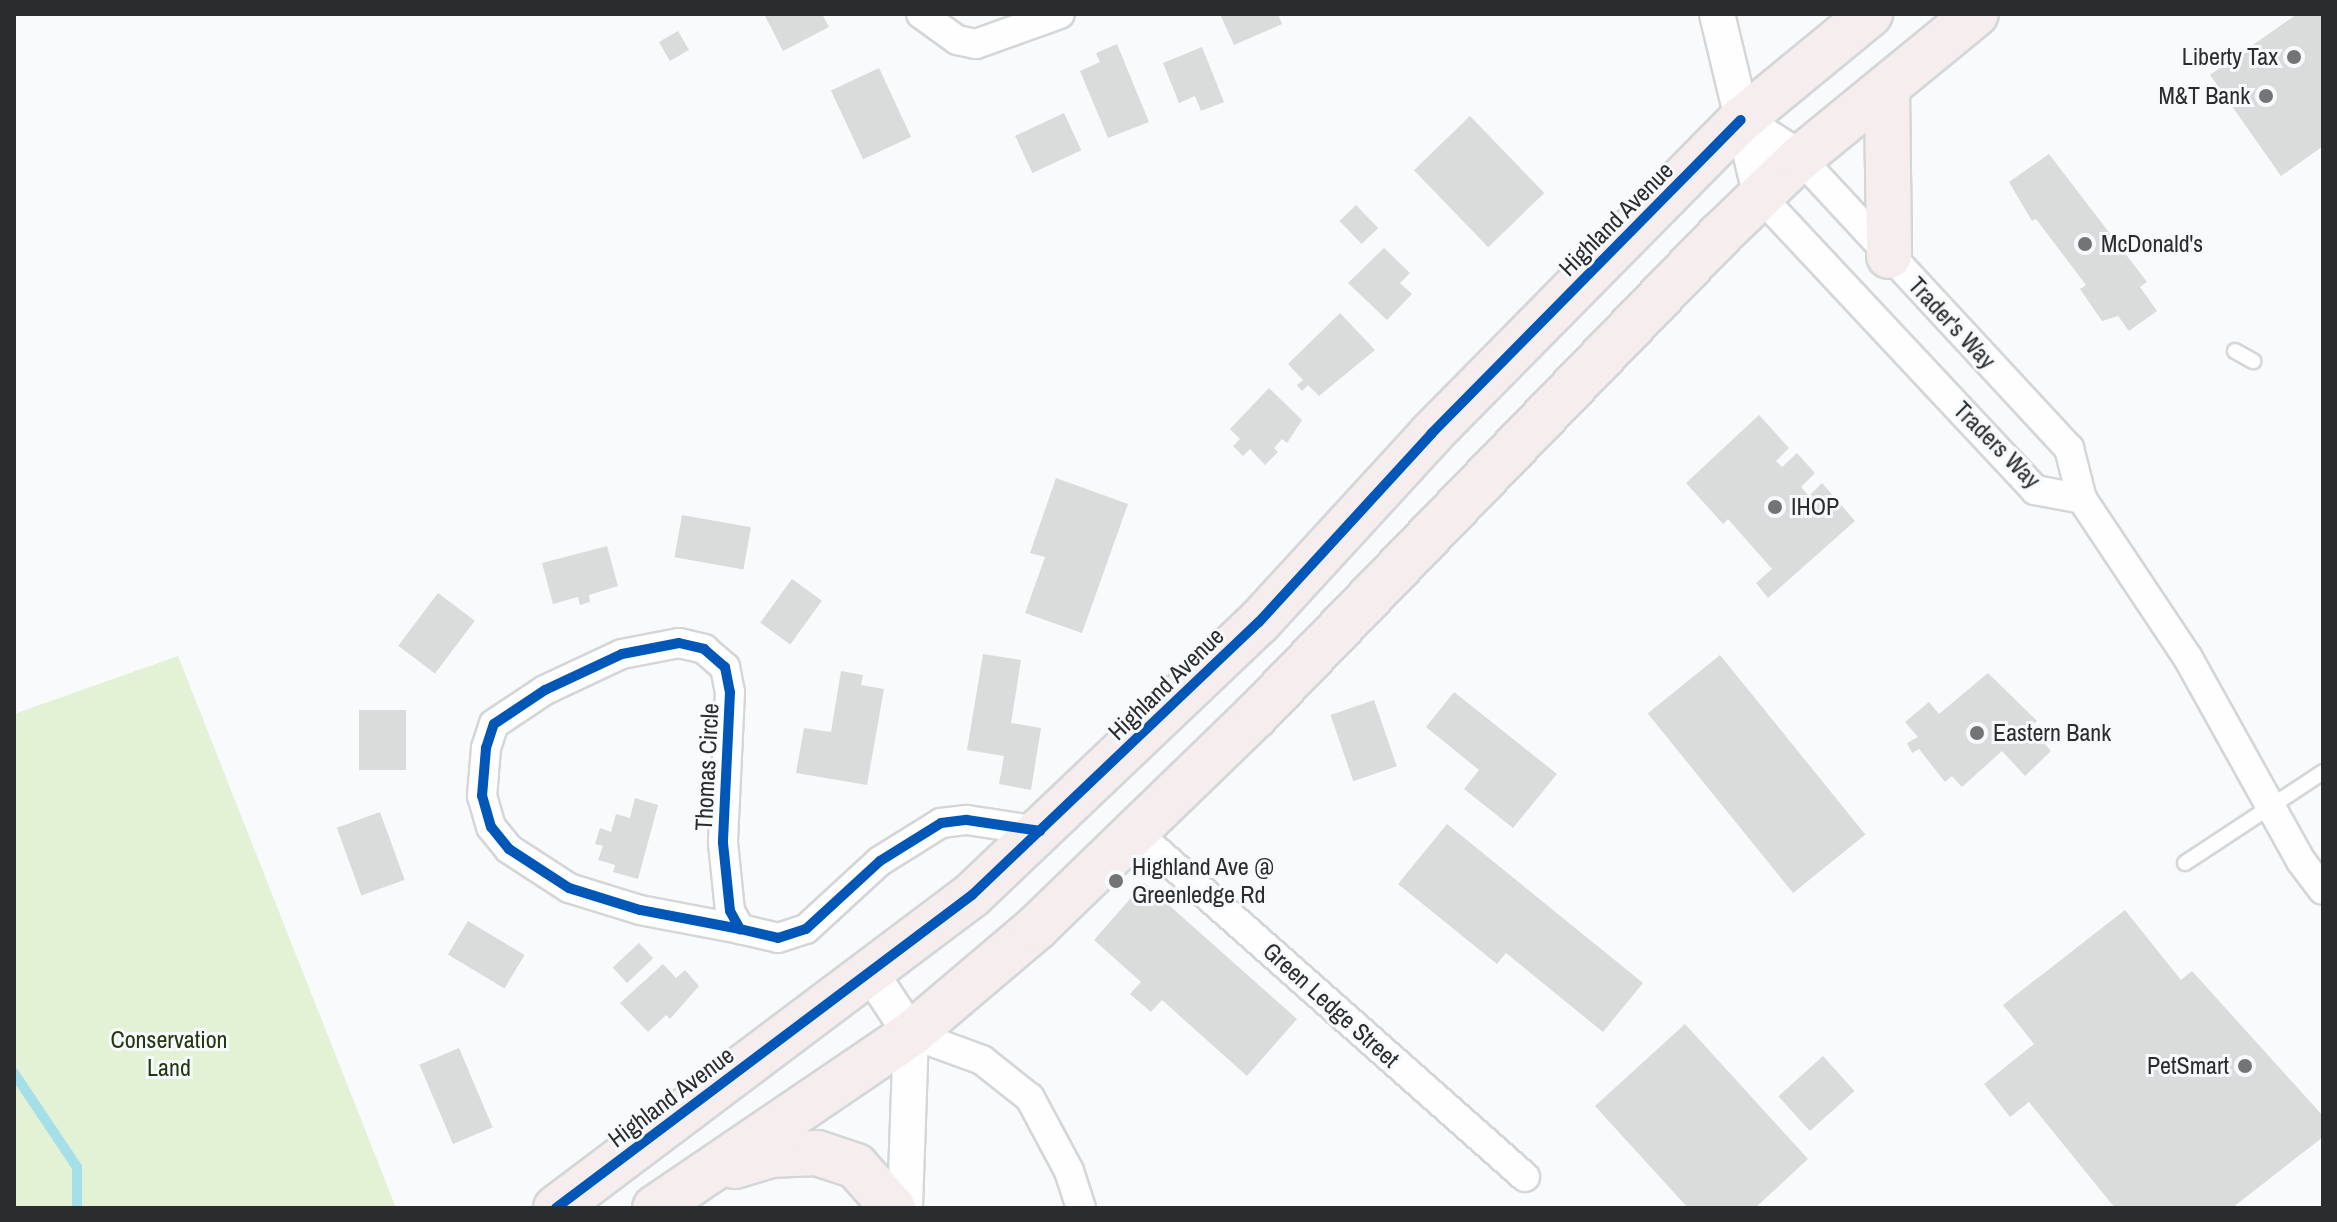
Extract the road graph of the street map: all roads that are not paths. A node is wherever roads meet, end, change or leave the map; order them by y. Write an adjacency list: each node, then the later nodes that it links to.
1 (921, 14): 2 (street)
2 (1060, 14)
3 (1717, 14): 7 (street, Traders Way)
4 (1870, 14): 7 (main road, Highland Avenue)
5 (1976, 14): 6 (main road)
6 (1887, 89): 8 (main road); 10 (main road)
7 (1741, 120): 8 (street); 9 (street, Traders Way); 16 (main road, Highland Avenue)
8 (1800, 158): 9 (main road); 10 (street, Trader's Way)
9 (1761, 197): 13 (street, Traders Way); 17 (main road)
10 (1889, 256): 13 (street, Trader's Way)
11 (2235, 351): 12 (lane)
12 (2253, 361)
13 (2082, 499): 15 (street)
14 (2323, 772): 15 (lane)
15 (2269, 804): 18 (lane); 19 (street)
16 (1040, 831): 20 (street, Thomas Circle); 21 (main road, Highland Avenue)
17 (1138, 834): 22 (main road); 24 (street, Green Ledge Street)
18 (2185, 863)
19 (2323, 890)
20 (740, 929): 20 (street, Thomas Circle)
21 (870, 972): 22 (street); 25 (main road, Highland Avenue)
22 (911, 1034): 23 (main road); 28 (street); 29 (street)
23 (710, 1174): 26 (main road); 27 (main road)
24 (1525, 1177)
25 (556, 1208)
26 (655, 1208)
27 (893, 1208)
28 (905, 1208)
29 (1081, 1208)

